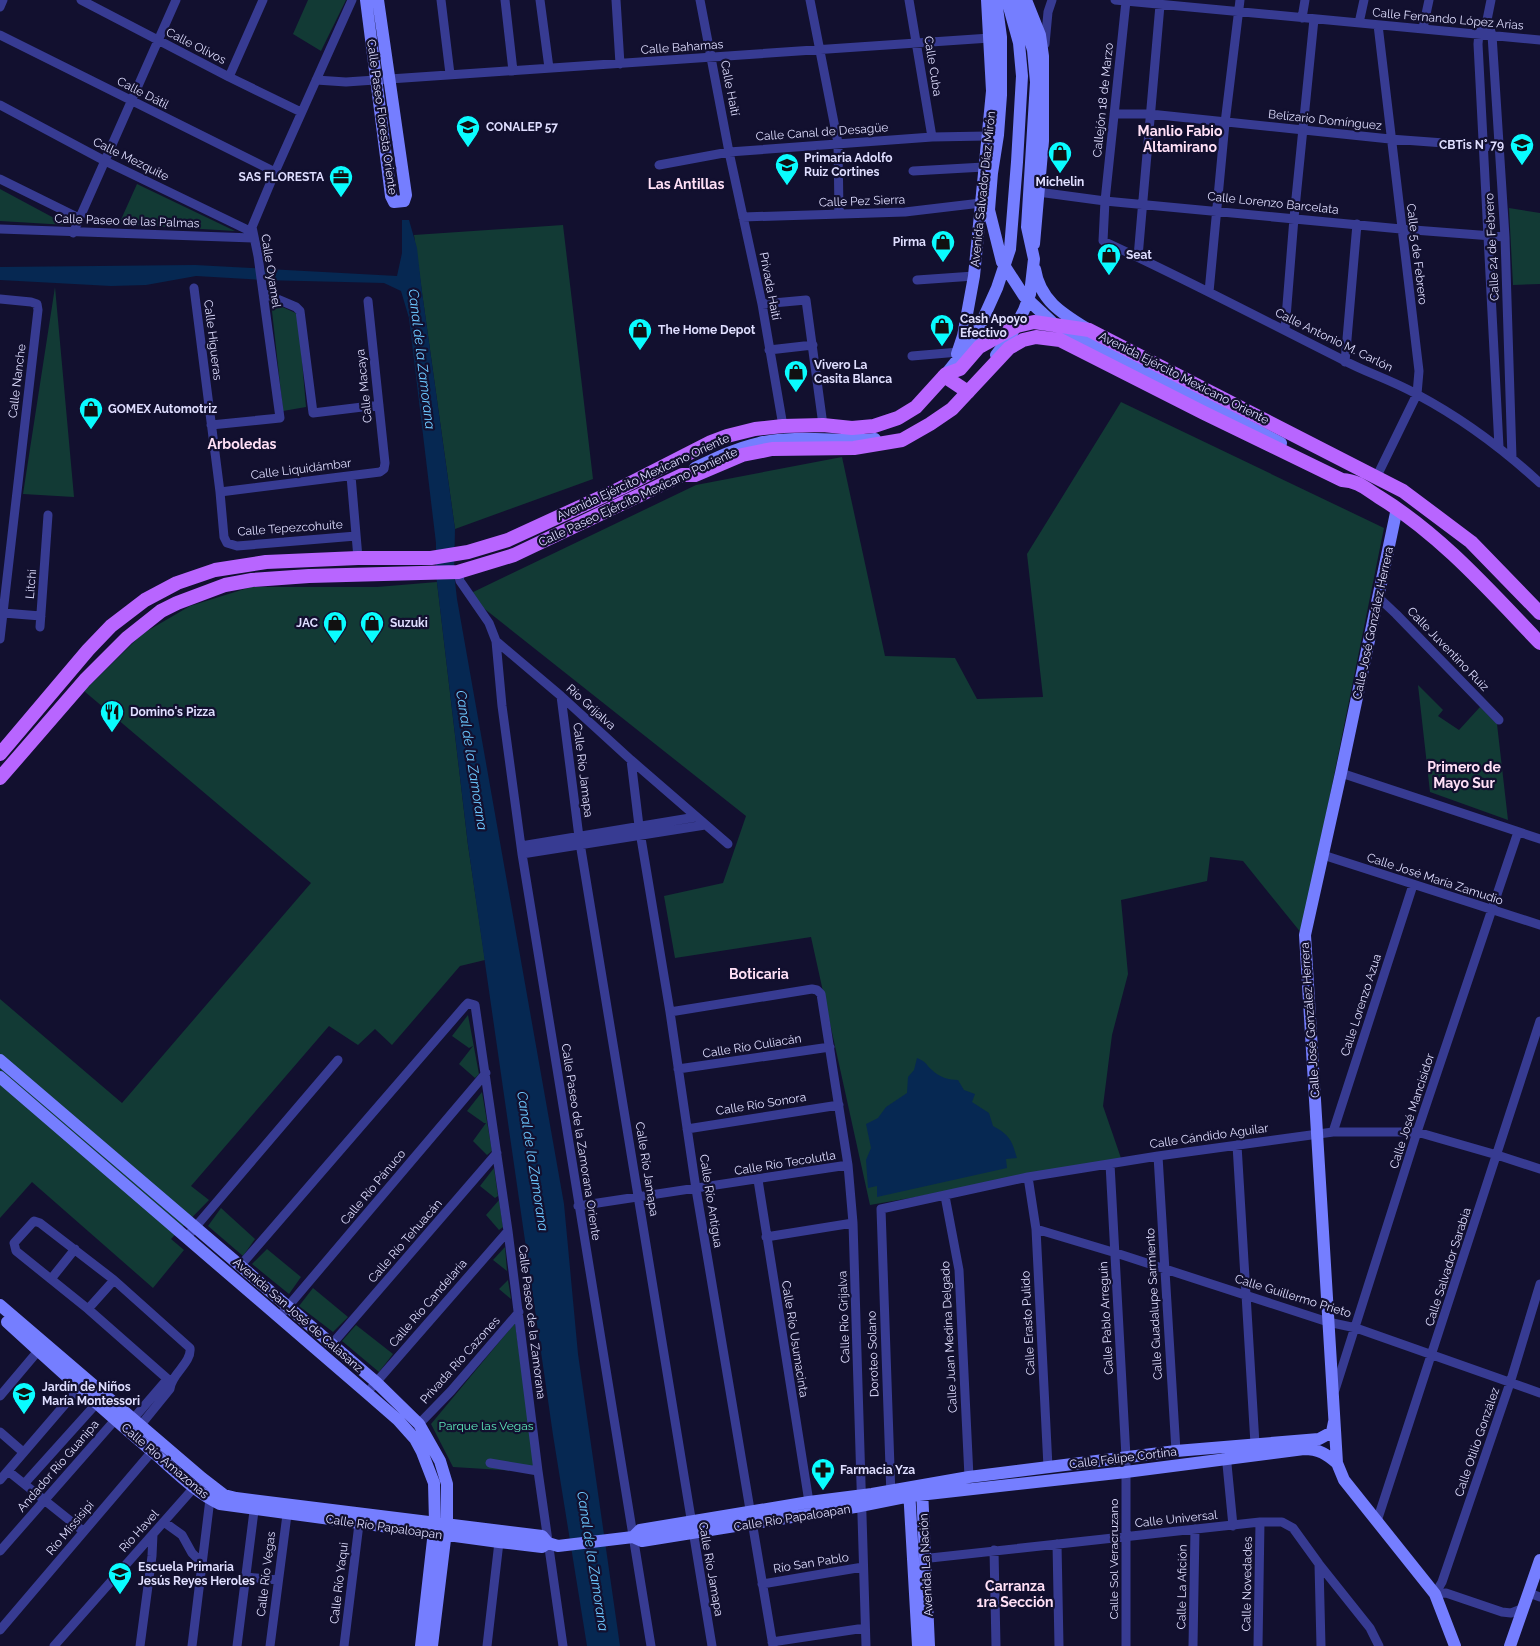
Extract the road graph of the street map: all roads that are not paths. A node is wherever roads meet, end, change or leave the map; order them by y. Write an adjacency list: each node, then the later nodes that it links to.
1 (3, 0): 30 (street)
2 (176, 0): 43 (street)
3 (263, 0): 52 (street)
4 (352, 0): 54 (street, Calle Oyamel)
5 (366, 0): 53 (street, Calle Paseo Floresta Oriente)
6 (378, 0): 53 (street, Calle Paseo Floresta Oriente)
7 (441, 0): 51 (street)
8 (504, 0): 50 (street)
9 (540, 0): 49 (street)
10 (616, 0): 48 (street)
11 (700, 0): 47 (street, Calle Haití)
12 (810, 0): 45 (street)
13 (909, 0): 44 (street, Calle Cuba)
14 (987, 0): 41 (street, Avenida Salvador Díaz Mirón)
15 (996, 0): 112 (street, Avenida Salvador Díaz Mirón)
16 (1007, 0): 85 (street)
17 (1018, 0): 95 (street)
18 (1026, 0): 46 (street)
19 (1052, 0): 46 (street)
20 (1116, 0): 27 (street, Calle Fernando López Arias)
21 (1240, 0): 31 (street)
22 (1305, 0): 32 (street)
23 (1364, 0): 35 (street)
24 (1429, 0): 37 (street)
25 (1491, 0): 34 (street)
26 (87, 1): 43 (street, Calle Olivos)
27 (1126, 1): 29 (street, Calle Fernando López Arias); 58 (street, Callejón 18 de Marzo)
28 (1179, 3): 29 (street, Calle Fernando López Arias); 31 (street, Calle Fernando López Arias)
29 (1160, 5): 59 (street)
30 (0, 7)
31 (1238, 12): 32 (street, Calle Fernando López Arias); 60 (street)
32 (1302, 18): 33 (street, Calle Fernando López Arias)
33 (1314, 19): 35 (street, Calle Fernando López Arias); 61 (street)
34 (1487, 20): 38 (street); 40 (street, Calle 24 de Febrero)
35 (1359, 24): 36 (street, Calle Fernando López Arias)
36 (1378, 25): 37 (street, Calle Fernando López Arias); 64 (street, Calle 5 de Febrero)
37 (1424, 28): 38 (street, Calle Fernando López Arias)
38 (1479, 33): 40 (street, Calle Fernando López Arias); 66 (street, Calle 24 de Febrero)
39 (0, 35): 55 (street, Calle Dátil)
40 (1492, 35): 42 (street, Calle Fernando López Arias); 67 (street, Calle 24 de Febrero)
41 (990, 38): 44 (street, Calle Bahamas); 62 (street, Avenida Salvador Díaz Mirón)
42 (1540, 40)
43 (159, 41): 52 (street, Calle Olivos); 55 (street)
44 (916, 44): 45 (street, Calle Bahamas); 63 (street, Calle Cuba)
45 (819, 50): 47 (street, Calle Bahamas); 65 (street)
46 (1043, 56): 75 (street)
47 (711, 57): 48 (street, Calle Bahamas); 68 (street, Calle Haití)
48 (626, 63): 49 (street, Calle Bahamas)
49 (549, 68): 50 (street, Calle Bahamas)
50 (513, 71): 51 (street, Calle Bahamas)
51 (450, 74): 53 (street, Calle Bahamas)
52 (229, 77): 57 (street, Calle Olivos)
53 (382, 79): 53 (street, Calle Paseo Floresta Oriente); 54 (street)
54 (316, 80): 57 (street, Calle Oyamel)
55 (132, 101): 69 (street); 73 (street, Calle Dátil)
56 (0, 105): 69 (street, Calle Mezquite)
57 (301, 112): 73 (street, Calle Oyamel)
58 (1114, 114): 59 (street, Belizario Domínguez); 76 (street, Callejón 18 de Marzo)
59 (1150, 114): 60 (street, Belizario Domínguez); 78 (street)
60 (1225, 123): 61 (street, Belizario Domínguez); 79 (street)
61 (1302, 130): 64 (street, Belizario Domínguez); 84 (street)
62 (987, 136): 63 (street, Calle Canal de Desagüe); 71 (street, Avenida Salvador Díaz Mirón)
63 (932, 137): 65 (street, Calle Canal de Desagüe)
64 (1390, 139): 66 (street, Belizario Domínguez); 88 (street, Calle 5 de Febrero)
65 (838, 143): 68 (street, Calle Canal de Desagüe); 80 (street)
66 (1483, 147): 67 (street, Belizario Domínguez); 91 (street, Calle 24 de Febrero)
67 (1498, 147): 92 (street, Calle 24 de Febrero)
68 (729, 152): 70 (street, Calle Canal de Desagüe); 81 (street, Privada Haití)
69 (105, 161): 82 (street); 90 (street, Calle Mezquite)
70 (659, 165)
71 (984, 167): 72 (street); 77 (street, Avenida Salvador Díaz Mirón)
72 (913, 171)
73 (275, 172): 90 (street, Calle Oyamel)
74 (0, 179): 82 (street)
75 (1038, 192): 76 (street, Calle Lorenzo Barcelata); 95 (street)
76 (1105, 201): 78 (street, Calle Lorenzo Barcelata); 93 (street, Callejón 18 de Marzo)
77 (981, 203): 80 (street, Calle Pez Sierra); 83 (street, Avenida Salvador Díaz Mirón)
78 (1141, 204): 79 (street, Calle Lorenzo Barcelata); 94 (street)
79 (1217, 210): 84 (street, Calle Lorenzo Barcelata); 99 (street)
80 (839, 214): 81 (street, Calle Pez Sierra)
81 (743, 217): 103 (street, Privada Haití)
82 (79, 218): 89 (street)
83 (980, 218): 85 (street); 96 (street, Avenida Salvador Díaz Mirón)
84 (1294, 218): 86 (street, Calle Lorenzo Barcelata); 105 (street)
85 (1013, 220): 111 (street)
86 (1357, 224): 88 (street, Calle Lorenzo Barcelata); 110 (street)
87 (0, 229): 89 (street, Calle Paseo de las Palmas)
88 (1401, 229): 91 (street, Calle Lorenzo Barcelata); 114 (street, Calle 5 de Febrero)
89 (73, 233): 90 (street, Calle Paseo de las Palmas)
90 (253, 235): 100 (street, Calle Oyamel)
91 (1488, 236): 92 (street, Calle Lorenzo Barcelata); 119 (street, Calle 24 de Febrero)
92 (1505, 237): 120 (street, Calle 24 de Febrero)
93 (1103, 240): 94 (street, Calle Antonio M. Carlón)
94 (1138, 257): 99 (street, Calle Antonio M. Carlón)
95 (1034, 259): 104 (street); 122 (street, Calle Paseo Ejército Mexicano Poniente)
96 (974, 276): 97 (street); 108 (street, Avenida Salvador Díaz Mirón)
97 (917, 280)
98 (194, 288): 116 (street, Calle Higueras)
99 (1209, 292): 105 (street, Calle Antonio M. Carlón)
100 (263, 293): 115 (street); 116 (street, Calle Oyamel)
101 (0, 300): 135 (street, Calle Nanche)
102 (368, 301): 115 (street, Calle Macaya)
103 (762, 304): 106 (street); 107 (street, Privada Haití)
104 (1089, 330): 111 (main road, Avenida Ejército Mexicano Oriente); 124 (main road, Avenida Ejército Mexicano Oriente)
105 (1285, 330): 110 (street, Calle Antonio M. Carlón)
106 (813, 345): 107 (street); 117 (street)
107 (769, 350): 118 (street, Privada Haití)
108 (958, 352): 109 (street); 111 (street, Avenida Salvador Díaz Mirón)
109 (912, 356)
110 (1345, 362): 114 (street, Calle Antonio M. Carlón)
111 (945, 375): 113 (main road); 117 (main road, Avenida Ejército Mexicano Oriente)
112 (1161, 381): 125 (street, Avenida Ejército Mexicano Oriente)
113 (968, 392): 122 (main road); 125 (main road, Avenida Ejército Mexicano Oriente)
114 (1417, 394): 119 (street, Calle Antonio M. Carlón); 124 (street, Calle 5 de Febrero)
115 (379, 405): 121 (street, Calle Macaya)
116 (211, 425): 127 (street, Calle Higueras)
117 (823, 425): 118 (main road, Avenida Ejército Mexicano Oriente)
118 (783, 426): 132 (main road, Avenida Ejército Mexicano Oriente)
119 (1499, 447): 120 (street, Calle Antonio M. Carlón)
120 (1512, 458): 126 (street, Calle Antonio M. Carlón)
121 (384, 469): 123 (street, Calle Liquidámbar)
122 (682, 475): 133 (main road, Calle Paseo Ejército Mexicano Poniente)
123 (351, 476): 127 (street, Calle Liquidámbar); 130 (street)
124 (1376, 478): 136 (main road, Avenida Ejército Mexicano Oriente)
125 (1354, 481): 128 (main road, Avenida Ejército Mexicano Oriente)
126 (1540, 484)
127 (220, 492): 131 (street, Calle Higueras)
128 (1397, 508): 134 (street, Calle José González Herrera); 141 (main road, Avenida Ejército Mexicano Oriente)
129 (48, 515): 137 (street, Litchi)
130 (356, 536): 131 (street, Calle Tepezcohuite); 132 (street)
131 (227, 543)
132 (358, 558): 144 (main road)
133 (457, 572): 140 (street, Río Grijalva); 147 (main road, Calle Paseo Ejército Mexicano Poniente)
134 (1378, 598): 143 (street, Calle Juventino Ruiz); 146 (street, Calle José González Herrera)
135 (3, 613): 137 (street, Litchi); 139 (street, Calle Nanche)
136 (1540, 613)
137 (41, 616): 138 (street)
138 (40, 628)
139 (0, 639)
140 (496, 641): 142 (street, Río Grijalva); 156 (street, Calle Paseo de la Zamorana Oriente)
141 (1540, 643)
142 (561, 696): 145 (street, Río Grijalva); 154 (street, Calle Río Jamapa)
143 (1499, 720)
144 (1, 751)
145 (631, 760): 148 (street, Río Grijalva); 150 (street, Calle Río Antigua)
146 (1341, 773): 151 (street); 157 (street, Calle José González Herrera)
147 (0, 778)
148 (696, 817): 149 (street, Río Grijalva); 150 (street)
149 (706, 825): 152 (street); 155 (street, Río Grijalva)
150 (639, 826): 152 (street, Calle Río Antigua); 154 (street)
151 (1518, 832): 153 (street); 159 (street, Calle José Mancisidor)
152 (641, 836): 154 (street); 161 (street, Calle Río Antigua)
153 (1540, 839)
154 (580, 841): 156 (street); 187 (street, Calle Río Jamapa)
155 (728, 844)
156 (521, 850): 188 (street, Calle Paseo de la Zamorana Oriente)
157 (1323, 855): 158 (street, Calle José María Zamudio); 173 (street, Calle José González Herrera)
158 (1413, 885): 159 (street, Calle José María Zamudio); 171 (street, Calle Lorenzo Azua)
159 (1492, 910): 160 (street, Calle José María Zamudio); 172 (street, Calle José Mancisidor)
160 (1540, 925)
161 (670, 1012): 163 (street, Calle Río Grijalva); 166 (street, Calle Río Antigua)
162 (1540, 1020): 177 (street, Calle Salvador Sarabia)
163 (830, 1047): 166 (street, Calle Río Culiacán); 169 (street, Calle Río Grijalva)
164 (0, 1060): 175 (street, Avenida San José de Calasanz)
165 (338, 1060): 191 (street)
166 (678, 1069): 170 (street, Calle Río Antigua)
167 (486, 1073): 176 (street, Calle Paseo de la Zamorana); 198 (street, Calle Paseo de la Zamorana); 205 (street, Calle Río Pánuco)
168 (0, 1077): 179 (street, Avenida San José de Calasanz)
169 (839, 1104): 170 (street, Calle Río Sonora); 181 (street, Calle Río Grijalva)
170 (687, 1129): 185 (street, Calle Río Antigua)
171 (1333, 1132): 172 (street, Calle Cándido Aguilar); 173 (street, Calle Cándido Aguilar)
172 (1417, 1132): 177 (street, Calle Cándido Aguilar); 211 (street, Calle José Mancisidor)
173 (1318, 1133): 174 (street, Calle Cándido Aguilar); 210 (street, Calle José González Herrera)
174 (1237, 1145): 178 (street, Calle Cándido Aguilar); 203 (street)
175 (102, 1147): 179 (street); 191 (street, Avenida San José de Calasanz)
176 (497, 1153): 193 (street, Calle Paseo de la Zamorana); 212 (street, Calle Río Tehuacán)
177 (1497, 1155): 182 (street, Calle Cándido Aguilar); 214 (street, Calle Salvador Sarabia)
178 (1158, 1156): 180 (street, Calle Cándido Aguilar); 199 (street, Calle Guadalupe Sarmiento)
179 (94, 1158): 195 (street, Avenida San José de Calasanz)
180 (1110, 1164): 183 (street, Calle Cándido Aguilar); 197 (street, Calle Pablo Arreguín)
181 (848, 1166): 184 (street, Calle Río Tecolutla); 190 (street, Calle Río Grijalva)
182 (1540, 1169)
183 (1028, 1177): 186 (street, Calle Cándido Aguilar); 192 (street, Calle Erasto Pulido)
184 (758, 1180): 185 (street, Calle Río Tecolutla); 194 (street, Calle Río Usumacinta)
185 (696, 1189): 187 (street, Calle Río Tecolutla); 254 (street, Calle Río Antigua)
186 (945, 1196): 189 (street, Calle Cándido Aguilar); 243 (street, Calle Juan Medina Delgado)
187 (639, 1198): 188 (street, Calle Río Tecolutla); 260 (street, Calle Río Jamapa)
188 (578, 1206): 266 (street, Calle Paseo de la Zamorana Oriente)
189 (881, 1209): 248 (street, Doroteo Solano)
190 (853, 1223): 194 (street); 248 (street, Calle Río Grijalva)
191 (195, 1227): 195 (street); 198 (street, Avenida San José de Calasanz)
192 (1036, 1229): 197 (street, Calle Guillermo Prieto); 239 (street, Calle Erasto Pulido)
193 (508, 1231): 207 (street, Calle Paseo de la Zamorana); 217 (street, Calle Río Candelaria)
194 (766, 1237): 251 (street, Calle Río Usumacinta)
195 (186, 1238): 208 (street, Avenida San José de Calasanz)
196 (75, 1249): 200 (street); 200 (street); 201 (street)
197 (1116, 1253): 199 (street, Calle Guillermo Prieto); 235 (street, Calle Pablo Arreguín)
198 (240, 1266): 205 (street, Avenida San José de Calasanz)
199 (1164, 1270): 203 (street, Calle Guillermo Prieto); 234 (street, Calle Guadalupe Sarmiento)
200 (51, 1279): 206 (street)
201 (114, 1280): 206 (street); 216 (street)
202 (1540, 1284): 218 (street, Calle Otilio González)
203 (1247, 1295): 210 (street, Calle Guillermo Prieto); 230 (street)
204 (0, 1306): 215 (street, Calle Río Amazonas)
205 (288, 1307): 208 (street, Calle Río Pánuco); 212 (street, Avenida San José de Calasanz)
206 (88, 1310): 216 (street)
207 (519, 1312): 228 (street, Privada Río Cazones); 241 (street, Calle Paseo de la Zamorana)
208 (279, 1317): 221 (street, Avenida San José de Calasanz)
209 (1, 1320): 213 (street, Calle Río Amazonas)
210 (1328, 1322): 211 (street, Calle Guillermo Prieto); 223 (street, Calle José González Herrera)
211 (1356, 1328): 214 (street, Calle Guillermo Prieto); 223 (street, Calle José Mancisidor)
212 (332, 1344): 217 (street, Avenida San José de Calasanz)
213 (38, 1351): 215 (street, Calle Río Amazonas); 222 (street)
214 (1432, 1356): 218 (street, Calle Guillermo Prieto); 255 (street, Calle Salvador Sarabia)
215 (71, 1374): 219 (street, Calle Río Amazonas); 226 (street, Calle Río Amazonas)
216 (170, 1382): 226 (street)
217 (376, 1382): 221 (street, Calle Río Candelaria); 228 (street, Avenida San José de Calasanz)
218 (1510, 1383): 220 (street, Calle Guillermo Prieto); 280 (street, Calle Otilio González)
219 (79, 1388): 224 (street, Calle Río Amazonas); 233 (street)
220 (1540, 1392)
221 (368, 1393): 261 (street, Avenida San José de Calasanz)
222 (0, 1396)
223 (1332, 1398): 227 (street, Calle José González Herrera)
224 (96, 1404): 225 (street, Calle Río Amazonas); 246 (street)
225 (115, 1420): 232 (street, Calle Río Amazonas); 250 (street, Andador Río Guanipa)
226 (137, 1422): 232 (street, Calle Río Amazonas)
227 (1334, 1422): 230 (street, Calle Felipe Cortina); 238 (street, Calle Felipe Cortina)
228 (419, 1424): 261 (street, Avenida San José de Calasanz)
229 (0, 1432): 233 (street)
230 (1254, 1444): 231 (street, Calle Felipe Cortina)
231 (1225, 1446): 234 (street, Calle Felipe Cortina); 236 (street)
232 (156, 1447): 245 (street, Calle Río Amazonas); 263 (street, Río Missisipi)
233 (23, 1452): 240 (street)
234 (1176, 1452): 235 (street, Calle Felipe Cortina)
235 (1126, 1457): 239 (street, Calle Felipe Cortina); 242 (street, Calle Pablo Arreguín)
236 (1226, 1460): 238 (street, Calle Felipe Cortina); 242 (street, Calle Felipe Cortina); 259 (street)
237 (490, 1463): 241 (street)
238 (1337, 1464): 255 (street, Calle Felipe Cortina)
239 (1048, 1467): 243 (street, Calle Felipe Cortina)
240 (8, 1471): 244 (street); 246 (street)
241 (538, 1471): 268 (street, Calle Paseo de la Zamorana)
242 (1126, 1472): 247 (street, Calle Felipe Cortina); 265 (street, Calle Sol Veracruzano)
243 (969, 1477): 247 (street, Calle Felipe Cortina)
244 (0, 1480)
245 (198, 1483): 249 (street, Calle Río Amazonas); 256 (street, Río Havel)
246 (24, 1484): 250 (street)
247 (916, 1491): 248 (street, Calle Felipe Cortina); 272 (street, Avenida La Nación)
248 (878, 1497): 251 (street, Calle Río Papaloapan); 254 (street, Calle Río Papaloapan); 276 (street, Calle Río Grijalva)
249 (218, 1500): 252 (street, Calle Río Papaloapan); 274 (street)
250 (44, 1501): 263 (street); 271 (street, Andador Río Guanipa)
251 (809, 1502): 254 (street, Calle Río Papaloapan)
252 (254, 1505): 253 (street, Calle Río Papaloapan); 277 (street)
253 (287, 1509): 258 (street, Calle Río Papaloapan); 261 (street, Calle Río Papaloapan); 278 (street, Calle Río Vegas)
254 (750, 1518): 260 (street, Calle Río Papaloapan); 279 (street, Calle Río Antigua)
255 (1377, 1521): 280 (street, Calle Felipe Cortina)
256 (164, 1522): 264 (street, Río Havel); 274 (street)
257 (1260, 1522): 259 (street, Calle Universal); 275 (street, Calle Universal); 305 (street, Calle Novedades)
258 (359, 1524): 261 (street, Calle Río Papaloapan); 291 (street, Calle Río Yaqui)
259 (1233, 1526): 262 (street, Calle Universal)
260 (692, 1528): 266 (street, Calle Río Papaloapan); 297 (street, Calle Río Jamapa)
261 (440, 1529): 267 (street, Calle Río Papaloapan); 268 (street, Calle Río Papaloapan); 292 (street, Avenida San José de Calasanz); 293 (street, Avenida San José de Calasanz)
262 (1195, 1529): 265 (street, Calle Universal); 304 (street, Calle La Afición)
263 (83, 1531): 283 (street, Río Missisipi)
264 (153, 1534): 286 (street, Río Havel); 287 (street)
265 (1127, 1536): 269 (street, Calle Universal); 303 (street, Calle Sol Veracruzano)
266 (633, 1537): 268 (street, Calle Río Papaloapan); 296 (street, Calle Paseo de la Zamorana Oriente)
267 (499, 1542): 268 (street, Calle Río Papaloapan); 294 (street)
268 (548, 1543): 295 (street, Calle Paseo de la Zamorana)
269 (1058, 1544): 270 (street, Calle Universal); 302 (street)
270 (994, 1550): 272 (street, Calle Universal); 301 (street)
271 (0, 1551)
272 (919, 1559): 299 (street, Avenida La Nación); 300 (street, Avenida La Nación)
273 (1540, 1560): 281 (street)
274 (202, 1563): 288 (street)
275 (1319, 1564): 306 (street); 307 (street, Calle Universal)
276 (863, 1567): 279 (street, Río San Pablo); 284 (street, Calle Río Grijalva)
277 (246, 1577): 278 (street); 289 (street)
278 (278, 1580): 290 (street, Calle Río Vegas)
279 (762, 1584): 285 (street, Calle Río Antigua)
280 (1440, 1594): 282 (street); 308 (street, Calle Felipe Cortina)
281 (1535, 1595): 282 (street)
282 (1524, 1608): 309 (street)
283 (1, 1627)
284 (865, 1628): 285 (street); 298 (street, Calle Río Grijalva)
285 (772, 1644)
286 (54, 1646)
287 (140, 1646)
288 (192, 1646)
289 (237, 1646)
290 (270, 1646)
291 (344, 1646)
292 (421, 1646)
293 (432, 1646)
294 (487, 1646)
295 (563, 1646)
296 (651, 1646)
297 (712, 1646)
298 (866, 1646)
299 (918, 1646)
300 (929, 1646)
301 (996, 1646)
302 (1059, 1646)
303 (1126, 1646)
304 (1194, 1646)
305 (1258, 1646)
306 (1321, 1646)
307 (1379, 1646)
308 (1455, 1646)
309 (1510, 1646)

